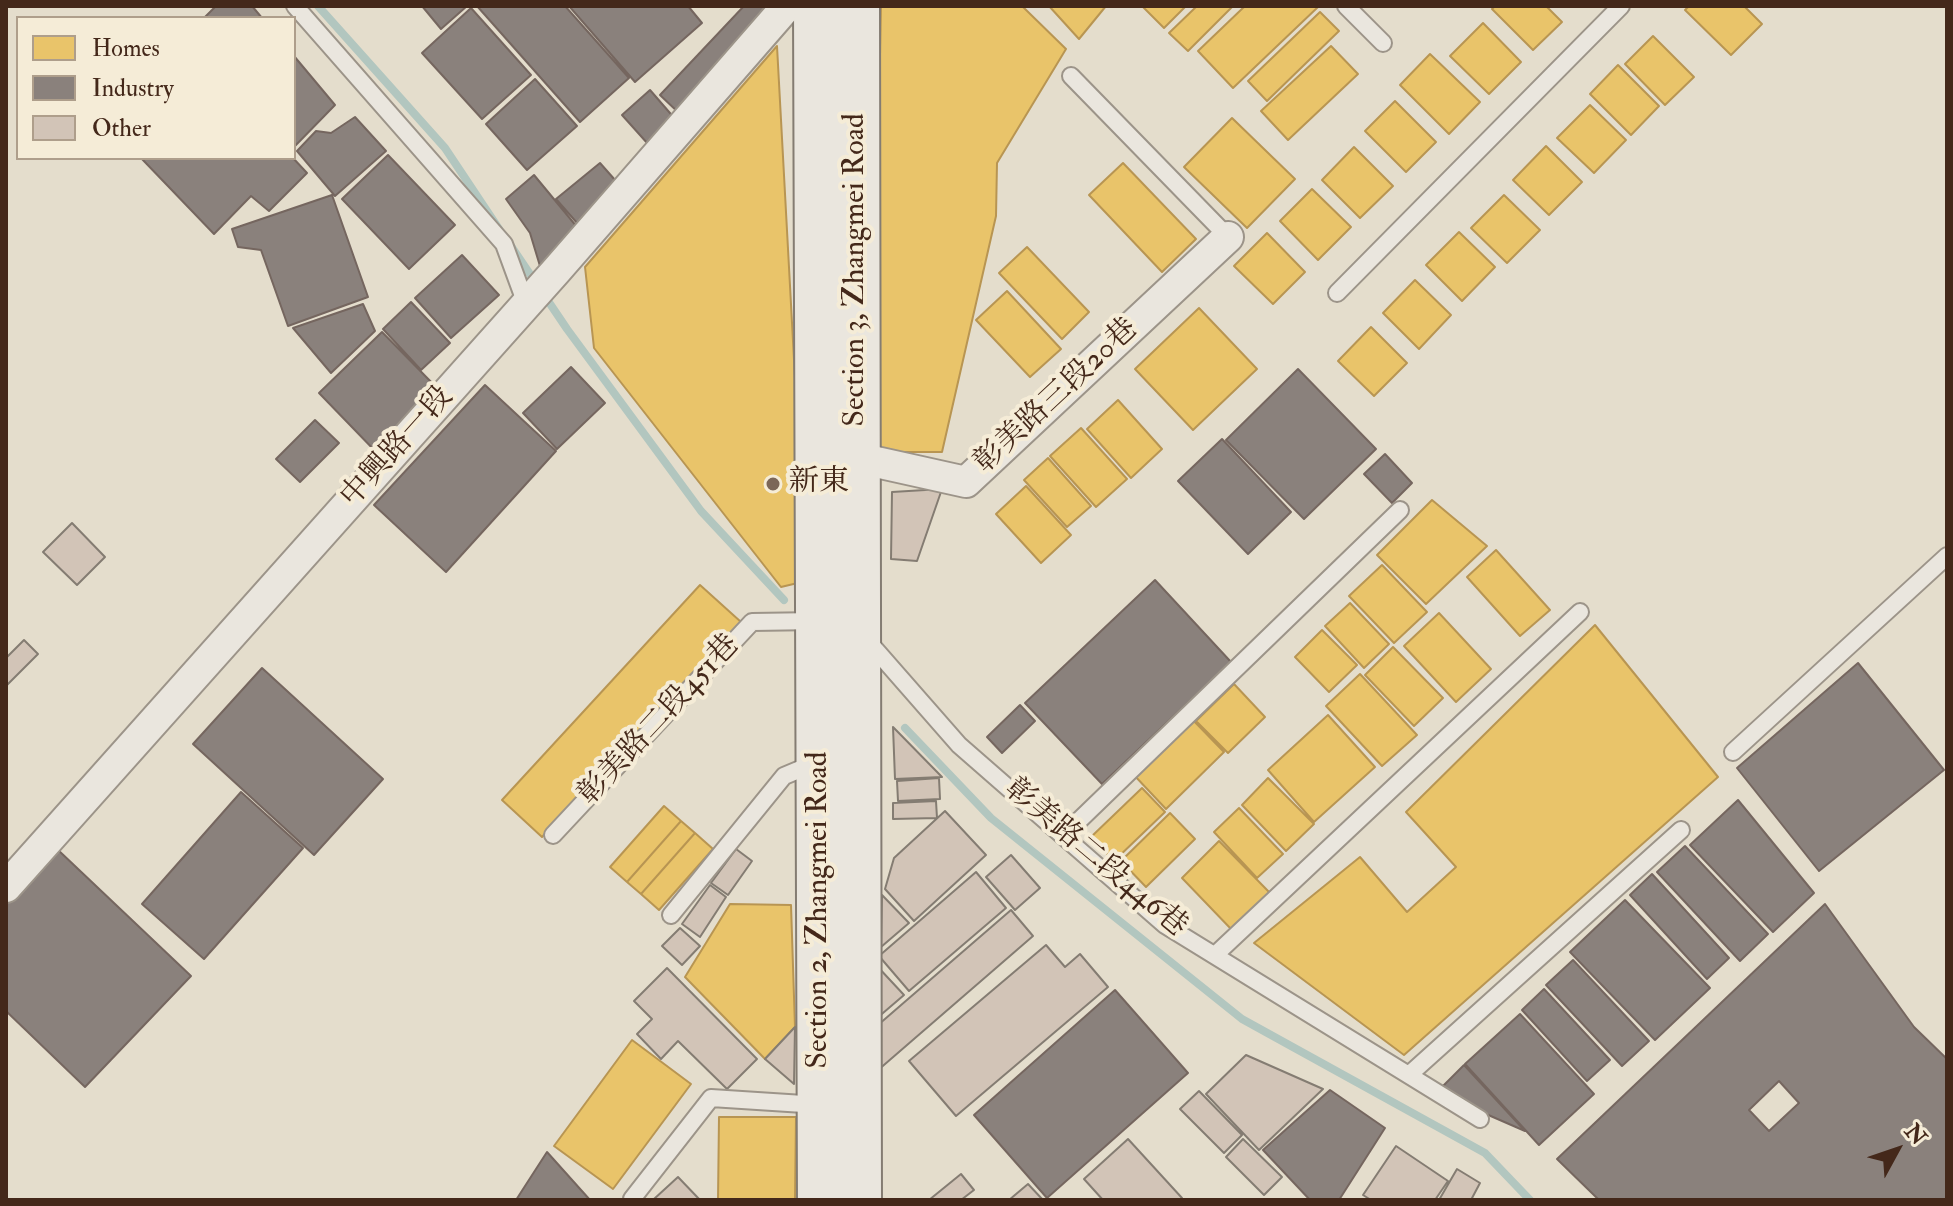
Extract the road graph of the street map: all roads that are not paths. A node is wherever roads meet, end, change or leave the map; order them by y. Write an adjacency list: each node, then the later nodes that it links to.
1 (295, 6): 11 (lane)
2 (787, 6): 11 (street, 中興路一段)
3 (816, 6): 16 (main road, Section 3, Zhangmei Road)
4 (857, 6): 12 (main road, Section 3, Zhangmei Road)
5 (1346, 6): 7 (lane)
6 (1621, 6): 10 (lane)
7 (1383, 43)
8 (1071, 76): 9 (lane)
9 (1228, 237): 12 (street, 彰美路三段20巷)
10 (1337, 293)
11 (526, 304): 22 (street, 中興路一段)
12 (858, 458): 16 (main road, Section 3, Zhangmei Road)
13 (1400, 510): 21 (lane)
14 (1947, 556): 17 (lane)
15 (1580, 612): 24 (lane)
16 (839, 626): 18 (main road, Section 2, Zhangmei Road); 20 (lane, 彰美路二段451巷); 21 (lane, 彰美路二段446巷); 30 (main road, Section 2, Zhangmei Road)
17 (1733, 752)
18 (820, 761): 23 (lane); 26 (main road, Section 2, Zhangmei Road)
19 (1681, 830): 25 (lane)
20 (553, 835)
21 (1063, 836): 24 (lane, 彰美路二段446巷)
22 (6, 887)
23 (671, 915)
24 (1215, 955): 25 (lane, 彰美路二段446巷)
25 (1411, 1073): 27 (lane, 彰美路二段446巷)
26 (820, 1105): 28 (lane); 29 (main road, Section 2, Zhangmei Road)
27 (1480, 1119)
28 (632, 1199)
29 (820, 1200)
30 (859, 1200)

